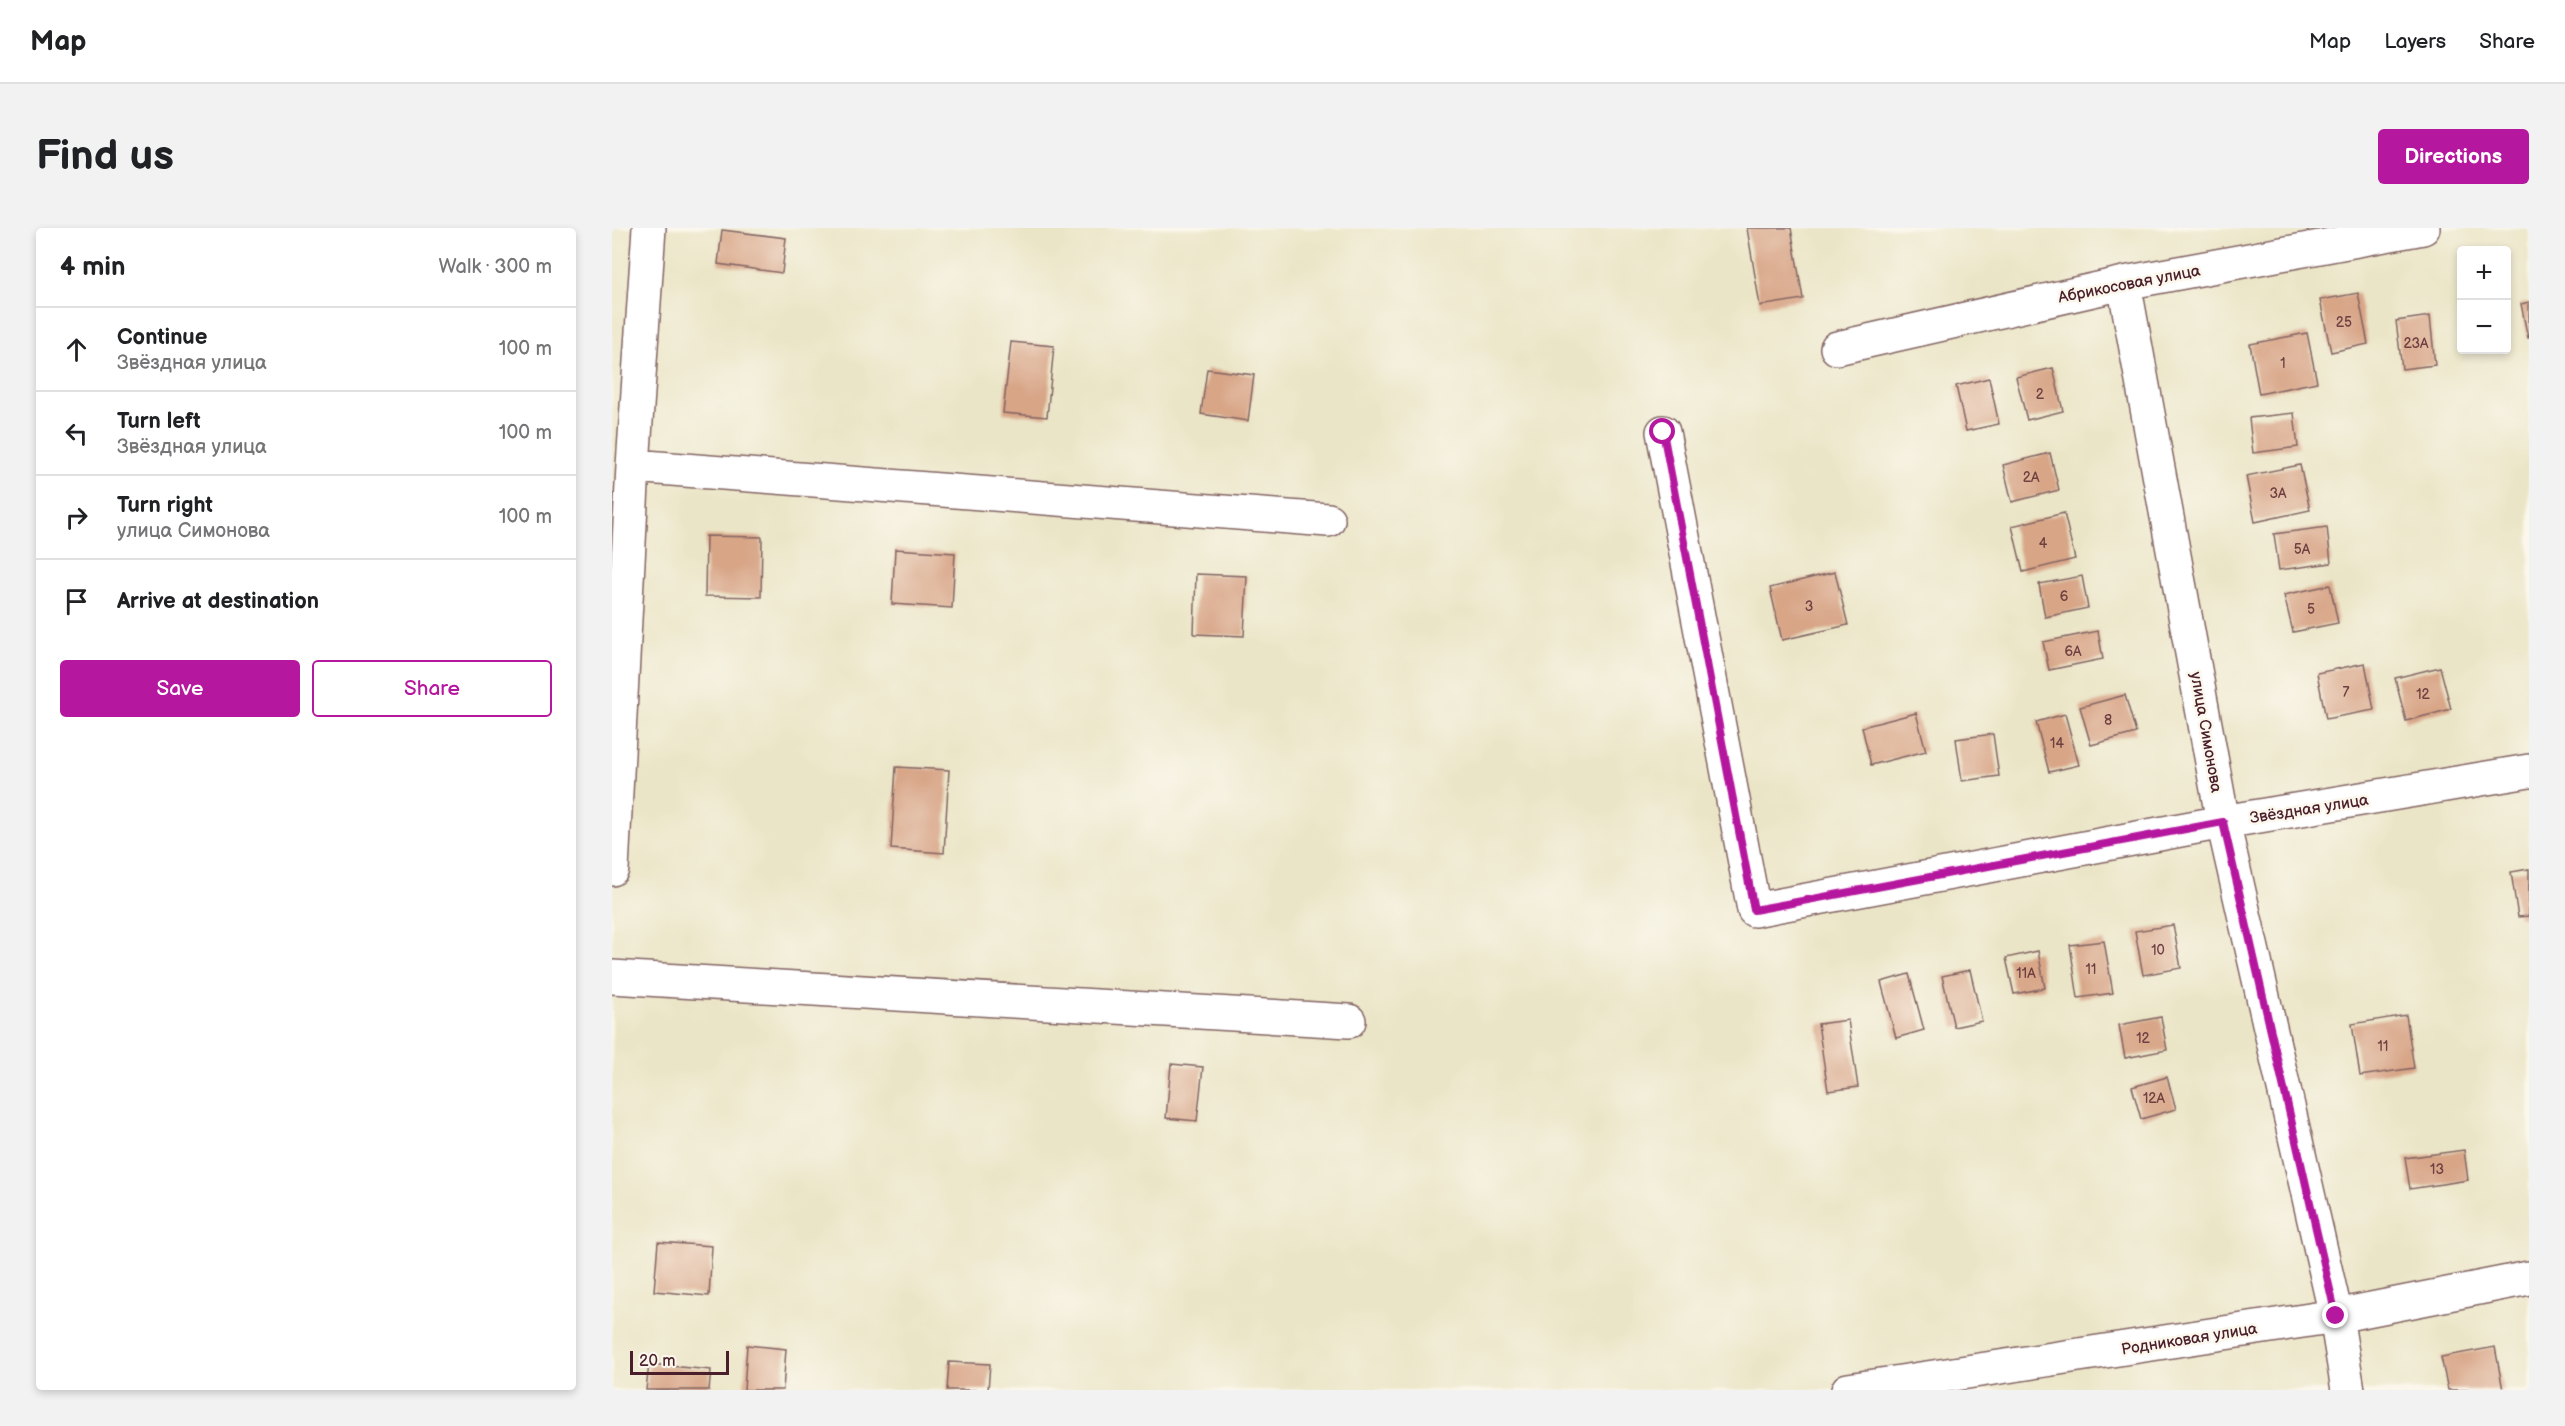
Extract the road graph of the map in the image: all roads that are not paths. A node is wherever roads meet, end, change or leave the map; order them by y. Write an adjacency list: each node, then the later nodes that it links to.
1 (649, 228): 6 (street)
2 (2423, 228): 3 (street, Абрикосовая улица)
3 (2124, 283): 4 (street, Абрикосовая улица); 9 (street, улица Симонова)
4 (1837, 348)
5 (1663, 432): 9 (street, Звёздная улица)
6 (633, 466): 7 (street); 10 (street)
7 (1328, 520)
8 (2529, 771): 9 (street, Звёздная улица)
9 (2223, 822): 14 (street, улица Симонова)
10 (612, 869)
11 (612, 977): 12 (street)
12 (1349, 1021)
13 (2529, 1278): 14 (street, Родниковая улица)
14 (2336, 1316): 15 (street, Родниковая улица); 16 (street, улица Симонова)
15 (1848, 1390)
16 (2348, 1390)

